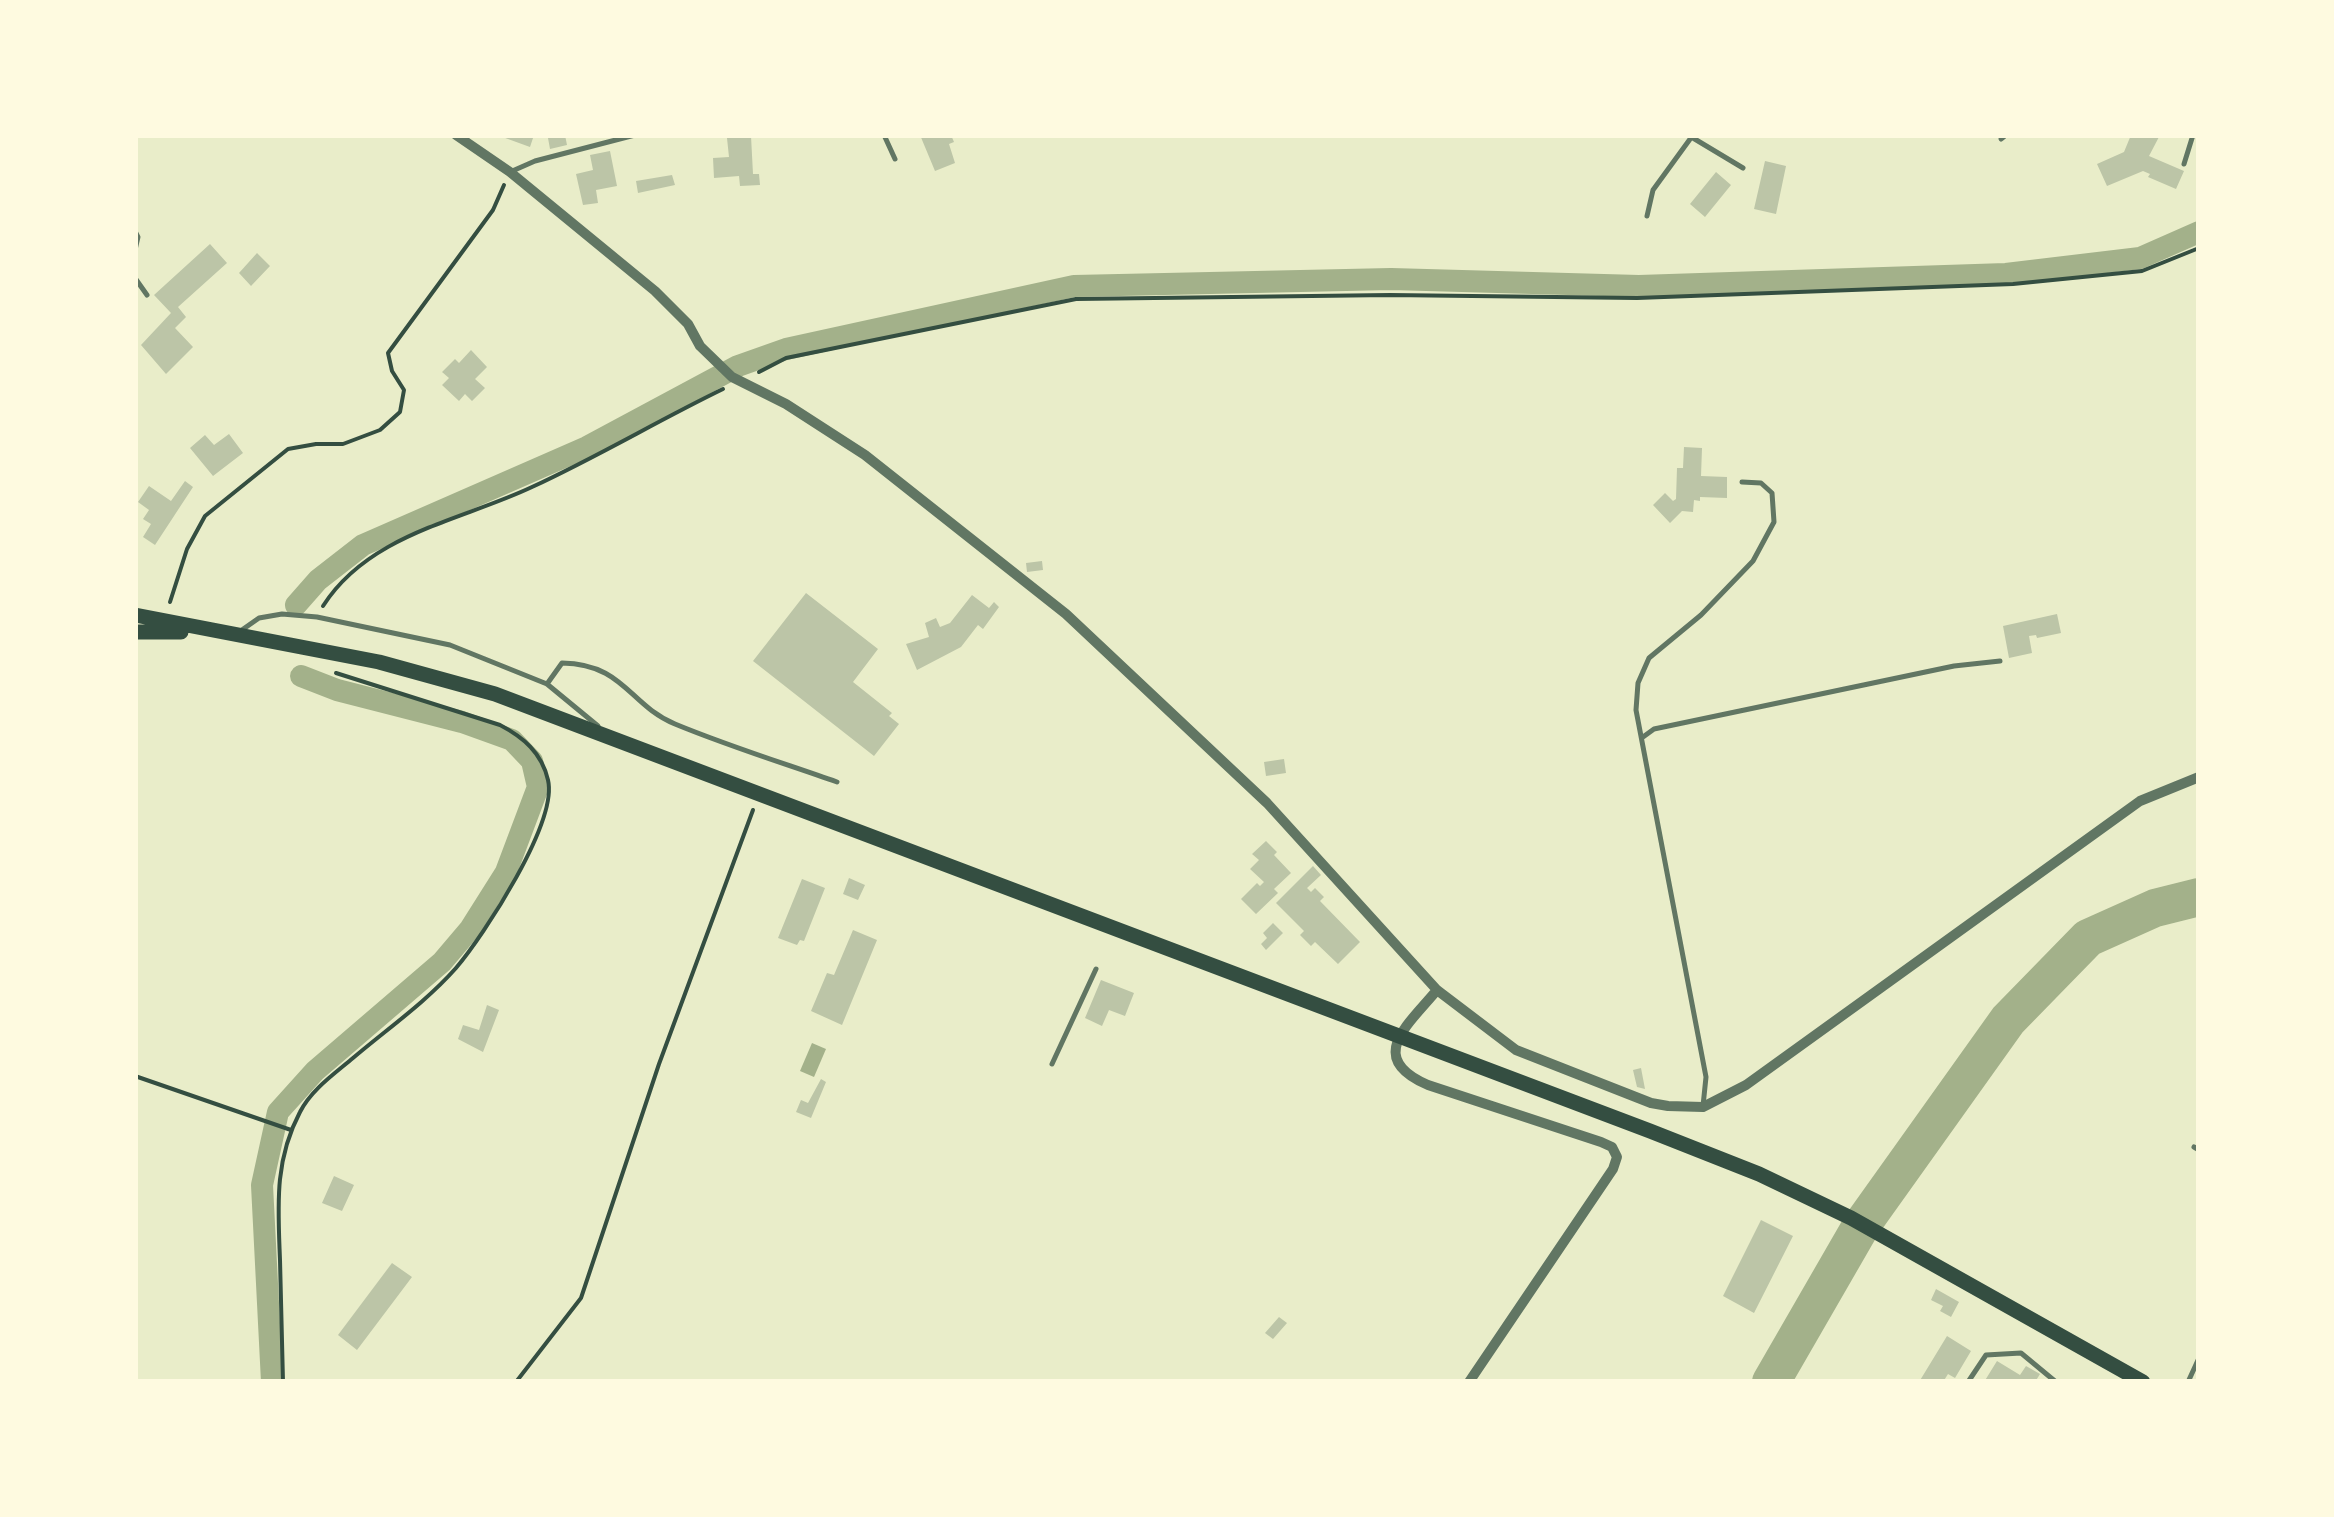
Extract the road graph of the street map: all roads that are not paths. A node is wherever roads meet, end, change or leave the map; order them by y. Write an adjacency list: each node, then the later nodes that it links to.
1 (456, 135): 9 (street)
2 (636, 135): 9 (lane)
3 (884, 135): 6 (lane)
4 (2192, 135): 7 (lane)
5 (1693, 136): 8 (lane); 10 (lane)
6 (895, 159)
7 (2184, 164)
8 (1743, 168)
9 (510, 172): 27 (street)
10 (1647, 216)
11 (135, 231): 12 (lane)
12 (135, 250)
13 (135, 278): 14 (lane)
14 (147, 295)
15 (1742, 482): 23 (lane)
16 (135, 615): 18 (main road)
17 (135, 632): 18 (main road)
18 (209, 632): 19 (main road)
19 (235, 635): 21 (lane); 22 (main road)
20 (2000, 662): 23 (lane)
21 (547, 684): 22 (lane); 25 (lane)
22 (608, 734): 28 (main road)
23 (1642, 738): 30 (lane)
24 (2199, 777): 30 (street)
25 (837, 782)
26 (1096, 969): 29 (lane)
27 (1437, 990): 28 (street); 30 (street)
28 (1399, 1036): 32 (street); 35 (main road)
29 (1052, 1064)
30 (1703, 1107)
31 (2199, 1358): 36 (lane)
32 (1469, 1382)
33 (1968, 1382): 34 (lane)
34 (2056, 1382)
35 (2143, 1382)
36 (2188, 1382)

